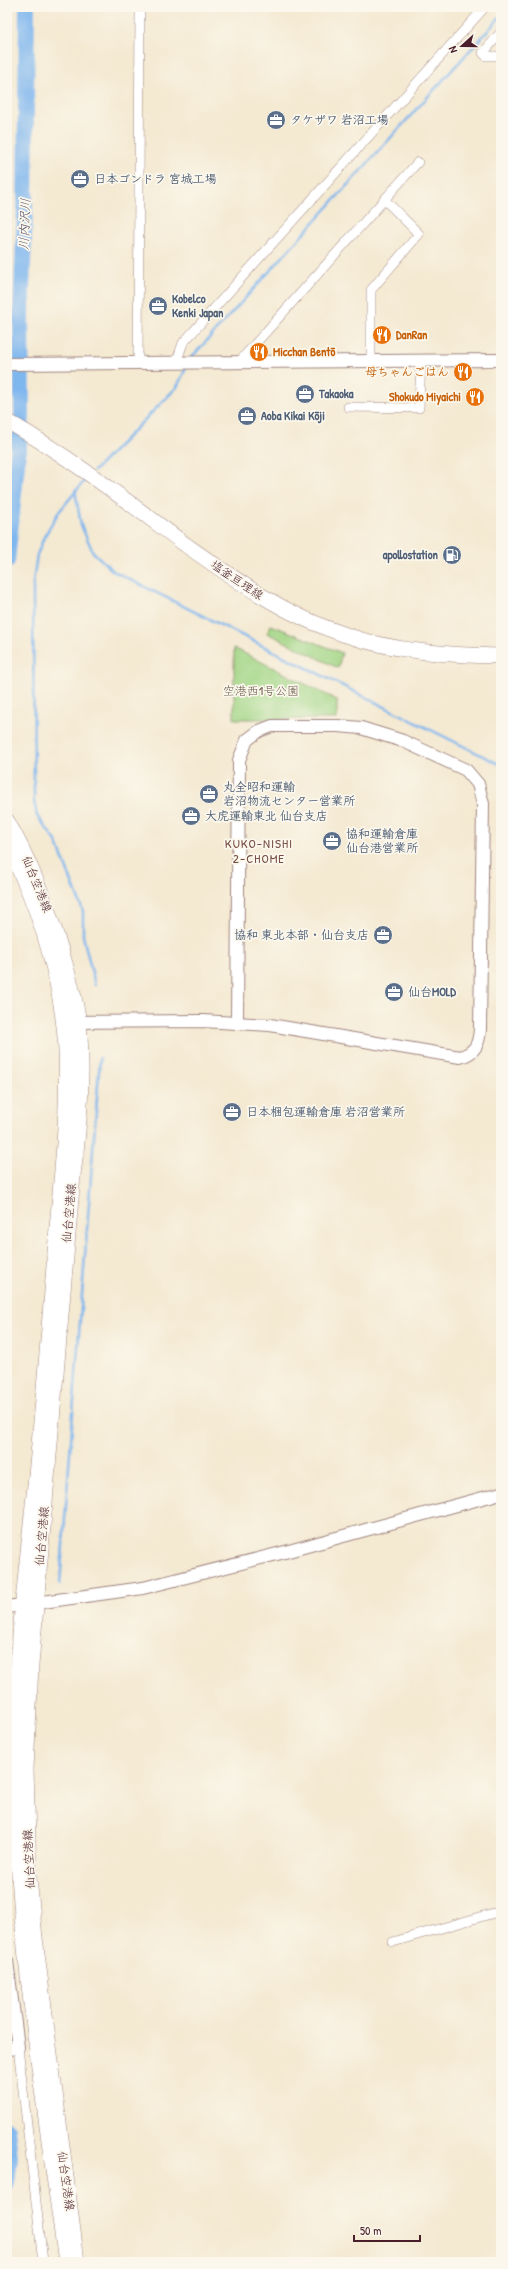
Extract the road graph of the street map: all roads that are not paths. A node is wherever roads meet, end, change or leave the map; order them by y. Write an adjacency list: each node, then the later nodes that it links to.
1 (140, 7): 13 (street)
2 (485, 7): 10 (street)
3 (501, 32): 4 (street)
4 (501, 56)
5 (418, 162): 6 (street)
6 (385, 200): 9 (street); 11 (street)
7 (421, 360): 8 (street); 9 (street); 14 (street)
8 (501, 360)
9 (371, 361): 11 (street)
10 (177, 363): 11 (street); 13 (street)
11 (238, 363)
12 (7, 364): 13 (street)
13 (138, 364)
14 (348, 407)
15 (7, 421): 18 (main road, 塩釜亘理線)
16 (501, 464): 17 (street)
17 (501, 476)
18 (501, 656)
19 (7, 821): 23 (main road, 仙台空港線)
20 (7, 844): 21 (main road, 仙台空港線)
21 (63, 1022): 23 (street); 25 (main road, 仙台空港線)
22 (237, 1022): 22 (street); 23 (street)
23 (79, 1023): 25 (main road, 仙台空港線)
24 (501, 1493): 25 (street)
25 (30, 1603): 26 (street); 32 (main road, 仙台空港線); 33 (main road, 仙台空港線)
26 (7, 1607)
27 (501, 1911): 28 (street)
28 (393, 1942)
29 (7, 1961): 30 (street)
30 (12, 2049): 31 (street)
31 (42, 2262)
32 (66, 2262)
33 (77, 2262)

